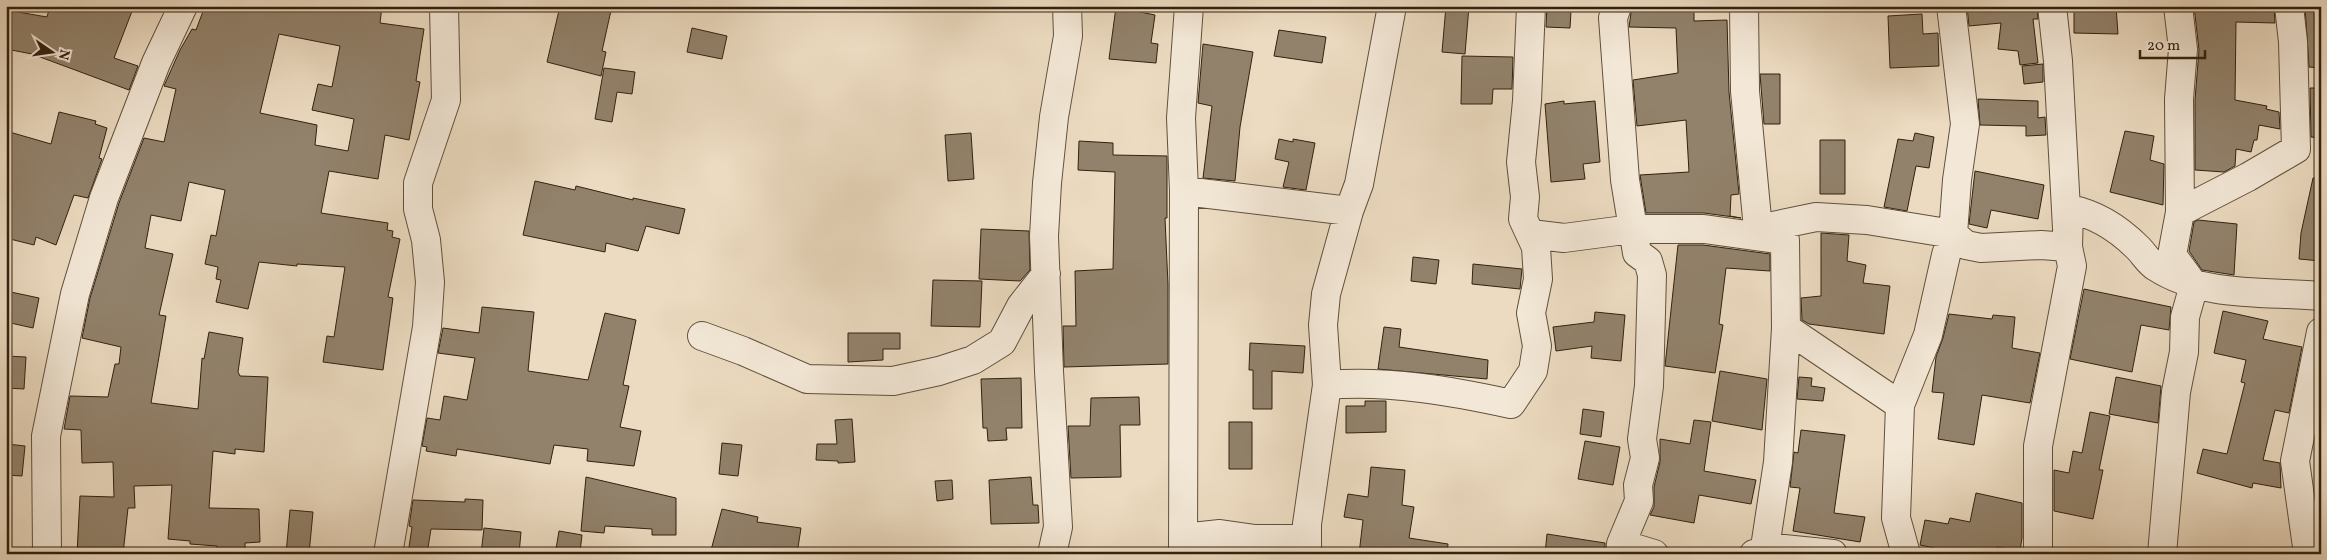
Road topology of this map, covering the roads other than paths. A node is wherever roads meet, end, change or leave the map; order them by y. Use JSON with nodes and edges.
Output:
{"nodes":[{"id":1,"x":183,"y":6,"type":"edge"},
{"id":2,"x":444,"y":6,"type":"edge"},
{"id":3,"x":1067,"y":6,"type":"edge"},
{"id":4,"x":1189,"y":6,"type":"edge"},
{"id":5,"x":1392,"y":6,"type":"edge"},
{"id":6,"x":1531,"y":6,"type":"edge"},
{"id":7,"x":1617,"y":6,"type":"edge"},
{"id":8,"x":1744,"y":6,"type":"edge"},
{"id":9,"x":1951,"y":6,"type":"edge"},
{"id":10,"x":2052,"y":6,"type":"edge"},
{"id":11,"x":2178,"y":6,"type":"edge"},
{"id":12,"x":2290,"y":6,"type":"edge"},
{"id":13,"x":1184,"y":191,"type":"junction"},
{"id":14,"x":1349,"y":211,"type":"junction"},
{"id":15,"x":2180,"y":212,"type":"junction"},
{"id":16,"x":1632,"y":229,"type":"junction"},
{"id":17,"x":1758,"y":229,"type":"junction"},
{"id":18,"x":1531,"y":234,"type":"junction"},
{"id":19,"x":1953,"y":234,"type":"junction"},
{"id":20,"x":1785,"y":240,"type":"junction"},
{"id":21,"x":2068,"y":247,"type":"junction"},
{"id":22,"x":1046,"y":274,"type":"junction"},
{"id":23,"x":2194,"y":285,"type":"junction"},
{"id":24,"x":2321,"y":296,"type":"edge"},
{"id":25,"x":1786,"y":328,"type":"junction"},
{"id":26,"x":2321,"y":332,"type":"edge"},
{"id":27,"x":702,"y":336,"type":"dead end"},
{"id":28,"x":1327,"y":385,"type":"junction"},
{"id":29,"x":1900,"y":405,"type":"junction"},
{"id":30,"x":1184,"y":546,"type":"edge"},
{"id":31,"x":1307,"y":546,"type":"edge"},
{"id":32,"x":1620,"y":549,"type":"edge"},
{"id":33,"x":1761,"y":553,"type":"edge"},
{"id":34,"x":47,"y":554,"type":"edge"},
{"id":35,"x":388,"y":554,"type":"edge"},
{"id":36,"x":1052,"y":554,"type":"edge"},
{"id":37,"x":1654,"y":554,"type":"edge"},
{"id":38,"x":1833,"y":554,"type":"edge"},
{"id":39,"x":1906,"y":554,"type":"edge"},
{"id":40,"x":2038,"y":554,"type":"edge"},
{"id":41,"x":2162,"y":554,"type":"edge"},
{"id":42,"x":2308,"y":554,"type":"edge"}],
"edges":[{"from":1,"to":34,"type":"street"},
{"from":2,"to":35,"type":"street"},
{"from":3,"to":22,"type":"street"},
{"from":4,"to":13,"type":"street"},
{"from":5,"to":14,"type":"street"},
{"from":6,"to":18,"type":"street"},
{"from":7,"to":16,"type":"street"},
{"from":8,"to":17,"type":"street"},
{"from":9,"to":19,"type":"street"},
{"from":10,"to":21,"type":"street"},
{"from":11,"to":15,"type":"street"},
{"from":12,"to":15,"type":"street"},
{"from":13,"to":14,"type":"street"},
{"from":13,"to":30,"type":"street"},
{"from":14,"to":28,"type":"street"},
{"from":15,"to":23,"type":"street"},
{"from":16,"to":18,"type":"street"},
{"from":16,"to":20,"type":"street"},
{"from":16,"to":32,"type":"street"},
{"from":17,"to":19,"type":"street"},
{"from":17,"to":20,"type":"street"},
{"from":18,"to":28,"type":"street"},
{"from":19,"to":21,"type":"street"},
{"from":19,"to":29,"type":"street"},
{"from":20,"to":25,"type":"street"},
{"from":21,"to":23,"type":"street"},
{"from":21,"to":40,"type":"street"},
{"from":22,"to":27,"type":"street"},
{"from":22,"to":36,"type":"street"},
{"from":23,"to":24,"type":"street"},
{"from":23,"to":41,"type":"street"},
{"from":25,"to":29,"type":"street"},
{"from":25,"to":33,"type":"street"},
{"from":26,"to":42,"type":"street"},
{"from":28,"to":31,"type":"street"},
{"from":29,"to":39,"type":"street"},
{"from":30,"to":31,"type":"street"},
{"from":32,"to":37,"type":"street"},
{"from":33,"to":38,"type":"street"}]}
